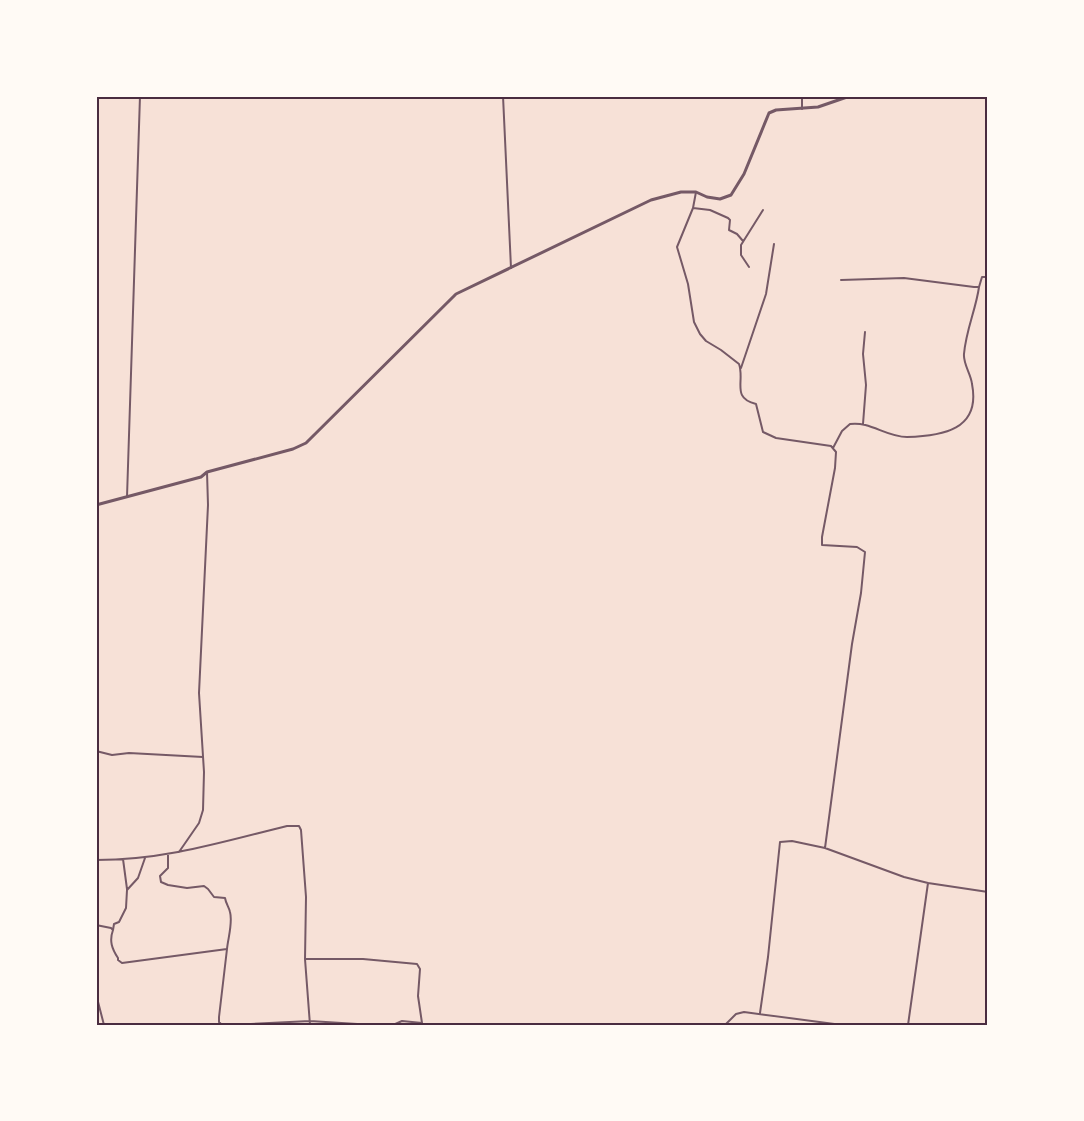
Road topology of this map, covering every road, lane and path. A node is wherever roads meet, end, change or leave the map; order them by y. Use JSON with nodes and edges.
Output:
{"nodes":[{"id":1,"x":140,"y":96,"type":"edge"},
{"id":2,"x":502,"y":96,"type":"edge"},
{"id":3,"x":802,"y":96,"type":"edge"},
{"id":4,"x":849,"y":96,"type":"edge"},
{"id":5,"x":802,"y":109,"type":"junction"},
{"id":6,"x":696,"y":192,"type":"junction"},
{"id":7,"x":693,"y":208,"type":"junction"},
{"id":8,"x":763,"y":210,"type":"dead end"},
{"id":9,"x":743,"y":241,"type":"junction"},
{"id":10,"x":774,"y":244,"type":"dead end"},
{"id":11,"x":749,"y":267,"type":"dead end"},
{"id":12,"x":511,"y":268,"type":"junction"},
{"id":13,"x":988,"y":277,"type":"edge"},
{"id":14,"x":841,"y":280,"type":"dead end"},
{"id":15,"x":979,"y":287,"type":"junction"},
{"id":16,"x":865,"y":332,"type":"dead end"},
{"id":17,"x":741,"y":368,"type":"junction"},
{"id":18,"x":863,"y":424,"type":"junction"},
{"id":19,"x":833,"y":448,"type":"junction"},
{"id":20,"x":207,"y":472,"type":"junction"},
{"id":21,"x":127,"y":497,"type":"junction"},
{"id":22,"x":96,"y":505,"type":"edge"},
{"id":23,"x":96,"y":751,"type":"edge"},
{"id":24,"x":203,"y":757,"type":"junction"},
{"id":25,"x":825,"y":848,"type":"junction"},
{"id":26,"x":179,"y":852,"type":"junction"},
{"id":27,"x":168,"y":854,"type":"junction"},
{"id":28,"x":145,"y":857,"type":"junction"},
{"id":29,"x":123,"y":859,"type":"junction"},
{"id":30,"x":96,"y":860,"type":"edge"},
{"id":31,"x":928,"y":883,"type":"junction"},
{"id":32,"x":127,"y":890,"type":"junction"},
{"id":33,"x":988,"y":892,"type":"edge"},
{"id":34,"x":96,"y":925,"type":"edge"},
{"id":35,"x":113,"y":930,"type":"junction"},
{"id":36,"x":227,"y":949,"type":"junction"},
{"id":37,"x":304,"y":959,"type":"junction"},
{"id":38,"x":96,"y":994,"type":"edge"},
{"id":39,"x":760,"y":1013,"type":"junction"},
{"id":40,"x":310,"y":1023,"type":"edge"},
{"id":41,"x":358,"y":1024,"type":"edge"},
{"id":42,"x":422,"y":1024,"type":"edge"},
{"id":43,"x":104,"y":1025,"type":"edge"},
{"id":44,"x":222,"y":1025,"type":"edge"},
{"id":45,"x":230,"y":1025,"type":"edge"},
{"id":46,"x":373,"y":1025,"type":"edge"},
{"id":47,"x":393,"y":1025,"type":"edge"},
{"id":48,"x":725,"y":1025,"type":"edge"},
{"id":49,"x":842,"y":1025,"type":"edge"},
{"id":50,"x":908,"y":1025,"type":"edge"}],
"edges":[{"from":1,"to":21,"type":"street"},
{"from":2,"to":12,"type":"street"},
{"from":3,"to":5,"type":"street"},
{"from":4,"to":5,"type":"street"},
{"from":5,"to":6,"type":"street"},
{"from":6,"to":7,"type":"street"},
{"from":6,"to":12,"type":"street"},
{"from":7,"to":9,"type":"street"},
{"from":7,"to":17,"type":"street"},
{"from":8,"to":9,"type":"street"},
{"from":9,"to":11,"type":"street"},
{"from":10,"to":17,"type":"street"},
{"from":12,"to":20,"type":"street"},
{"from":13,"to":15,"type":"street"},
{"from":14,"to":15,"type":"street"},
{"from":15,"to":18,"type":"street"},
{"from":16,"to":18,"type":"street"},
{"from":17,"to":19,"type":"street"},
{"from":18,"to":19,"type":"street"},
{"from":19,"to":25,"type":"street"},
{"from":20,"to":21,"type":"street"},
{"from":20,"to":24,"type":"street"},
{"from":21,"to":22,"type":"street"},
{"from":23,"to":24,"type":"street"},
{"from":24,"to":26,"type":"street"},
{"from":25,"to":31,"type":"street"},
{"from":25,"to":39,"type":"street"},
{"from":26,"to":27,"type":"street"},
{"from":26,"to":37,"type":"street"},
{"from":27,"to":28,"type":"street"},
{"from":27,"to":36,"type":"street"},
{"from":28,"to":29,"type":"street"},
{"from":28,"to":32,"type":"street"},
{"from":29,"to":30,"type":"street"},
{"from":29,"to":32,"type":"street"},
{"from":31,"to":33,"type":"street"},
{"from":31,"to":50,"type":"street"},
{"from":32,"to":35,"type":"street"},
{"from":34,"to":35,"type":"street"},
{"from":35,"to":36,"type":"street"},
{"from":36,"to":44,"type":"street"},
{"from":37,"to":40,"type":"street"},
{"from":37,"to":42,"type":"street"},
{"from":38,"to":43,"type":"street"},
{"from":39,"to":48,"type":"street"},
{"from":39,"to":49,"type":"street"},
{"from":40,"to":41,"type":"street"},
{"from":40,"to":45,"type":"street"},
{"from":41,"to":46,"type":"street"},
{"from":42,"to":47,"type":"street"}]}
